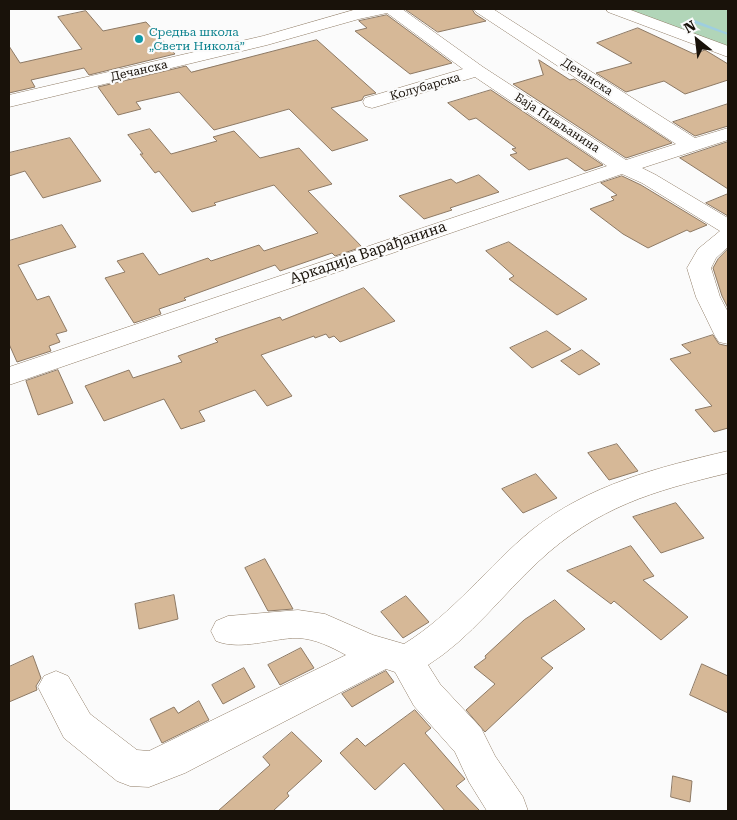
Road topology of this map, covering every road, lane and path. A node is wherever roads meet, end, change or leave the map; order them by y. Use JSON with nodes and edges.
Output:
{"nodes":[{"id":1,"x":385,"y":9,"type":"edge"},
{"id":2,"x":392,"y":9,"type":"edge"},
{"id":3,"x":482,"y":9,"type":"edge"},
{"id":4,"x":614,"y":9,"type":"edge"},
{"id":5,"x":359,"y":11,"type":"edge"},
{"id":6,"x":728,"y":52,"type":"edge"},
{"id":7,"x":477,"y":71,"type":"junction"},
{"id":8,"x":9,"y":101,"type":"edge"},
{"id":9,"x":372,"y":102,"type":"dead end"},
{"id":10,"x":728,"y":134,"type":"edge"},
{"id":11,"x":692,"y":145,"type":"junction"},
{"id":12,"x":623,"y":167,"type":"junction"},
{"id":13,"x":728,"y":227,"type":"edge"},
{"id":14,"x":728,"y":236,"type":"edge"},
{"id":15,"x":728,"y":336,"type":"edge"},
{"id":16,"x":9,"y":376,"type":"edge"},
{"id":17,"x":728,"y":462,"type":"edge"},
{"id":18,"x":228,"y":631,"type":"dead end"},
{"id":19,"x":396,"y":657,"type":"junction"},
{"id":20,"x":56,"y":687,"type":"dead end"},
{"id":21,"x":509,"y":811,"type":"edge"}],
"edges":[{"from":1,"to":5,"type":"street","name":"Дечанска"},
{"from":2,"to":7,"type":"street","name":"Баја Пивљанина"},
{"from":3,"to":11,"type":"street","name":"Дечанска"},
{"from":4,"to":6,"type":"street"},
{"from":5,"to":8,"type":"street","name":"Дечанска"},
{"from":7,"to":9,"type":"street","name":"Колубарска"},
{"from":7,"to":12,"type":"street","name":"Баја Пивљанина"},
{"from":10,"to":11,"type":"street","name":"Аркадија Варађанина"},
{"from":11,"to":12,"type":"street","name":"Аркадија Варађанина"},
{"from":12,"to":13,"type":"street","name":"Баја Пивљанина"},
{"from":12,"to":16,"type":"street","name":"Аркадија Варађанина"},
{"from":14,"to":15,"type":"street"},
{"from":17,"to":19,"type":"street"},
{"from":18,"to":19,"type":"street"},
{"from":19,"to":20,"type":"street"},
{"from":19,"to":21,"type":"street"}]}
